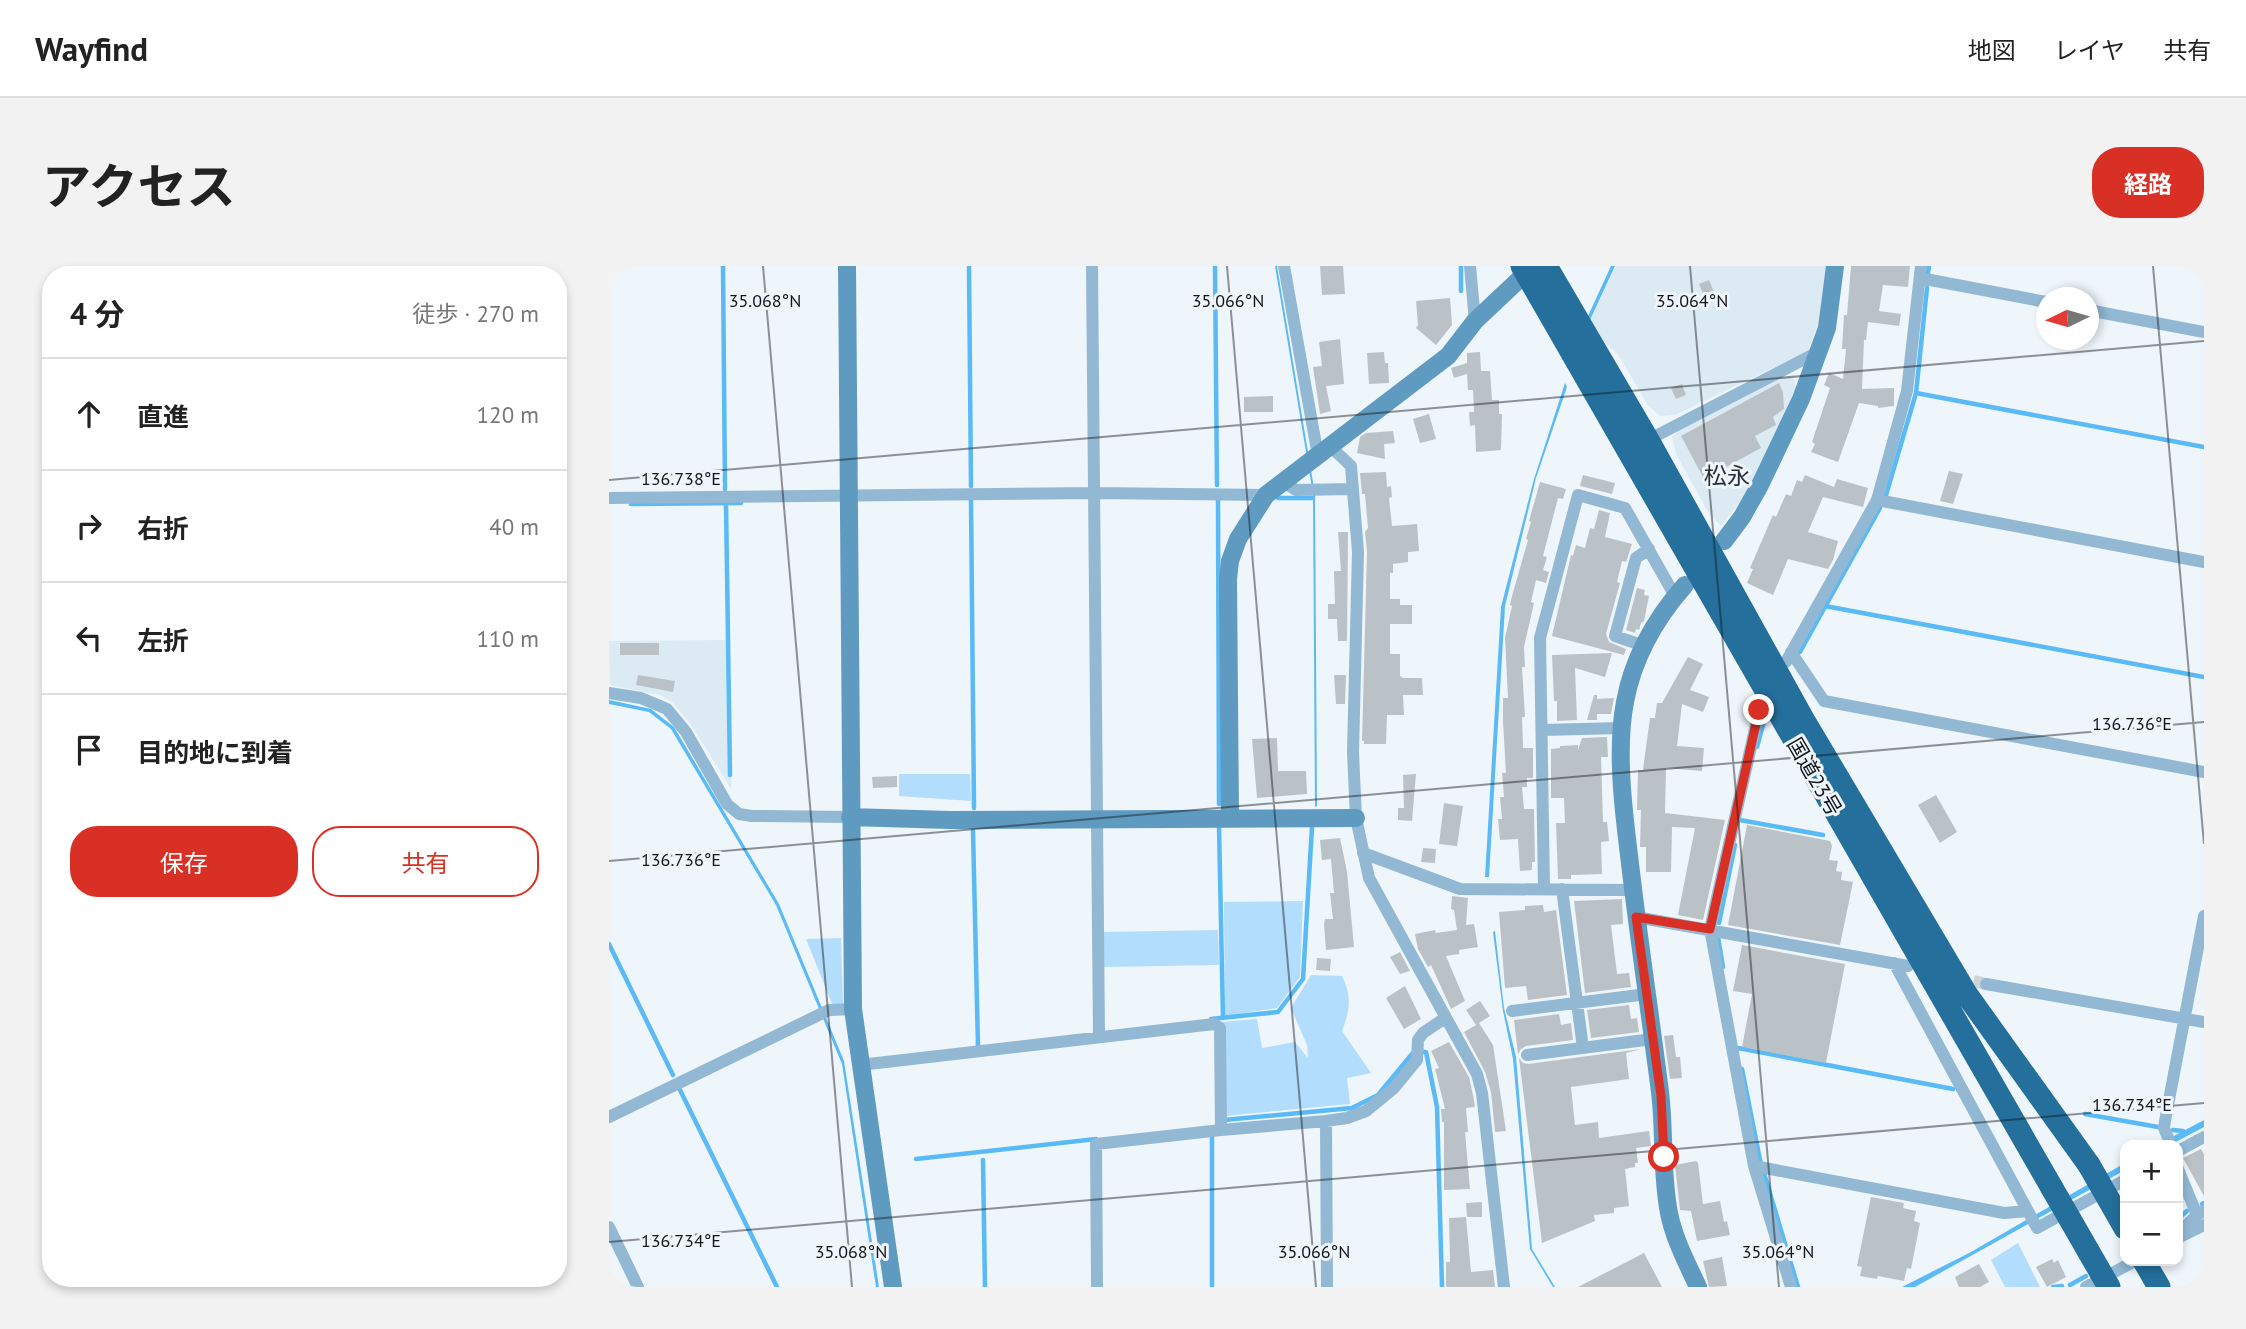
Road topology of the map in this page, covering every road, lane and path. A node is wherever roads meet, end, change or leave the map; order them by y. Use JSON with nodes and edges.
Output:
{"nodes":[{"id":1,"x":847,"y":266,"type":"edge"},
{"id":2,"x":1092,"y":266,"type":"edge"},
{"id":3,"x":1284,"y":266,"type":"edge"},
{"id":4,"x":1471,"y":266,"type":"edge"},
{"id":5,"x":1835,"y":266,"type":"edge"},
{"id":6,"x":1531,"y":268,"type":"edge"},
{"id":7,"x":1920,"y":272,"type":"edge"},
{"id":8,"x":2036,"y":300,"type":"edge"},
{"id":9,"x":2099,"y":312,"type":"edge"},
{"id":10,"x":1475,"y":321,"type":"junction"},
{"id":11,"x":2204,"y":332,"type":"edge"},
{"id":12,"x":1818,"y":352,"type":"junction"},
{"id":13,"x":1647,"y":440,"type":"junction"},
{"id":14,"x":1316,"y":457,"type":"junction"},
{"id":15,"x":1283,"y":482,"type":"junction"},
{"id":16,"x":1353,"y":489,"type":"junction"},
{"id":17,"x":1095,"y":493,"type":"junction"},
{"id":18,"x":848,"y":495,"type":"junction"},
{"id":19,"x":1266,"y":495,"type":"junction"},
{"id":20,"x":609,"y":498,"type":"edge"},
{"id":21,"x":1877,"y":500,"type":"junction"},
{"id":22,"x":1724,"y":541,"type":"dead end"},
{"id":23,"x":1649,"y":549,"type":"junction"},
{"id":24,"x":2204,"y":562,"type":"edge"},
{"id":25,"x":1680,"y":591,"type":"joint"},
{"id":26,"x":1644,"y":646,"type":"junction"},
{"id":27,"x":609,"y":693,"type":"edge"},
{"id":28,"x":1759,"y":710,"type":"dead end"},
{"id":29,"x":1622,"y":728,"type":"junction"},
{"id":30,"x":1542,"y":730,"type":"junction"},
{"id":31,"x":2204,"y":772,"type":"edge"},
{"id":32,"x":850,"y":817,"type":"junction"},
{"id":33,"x":1230,"y":817,"type":"junction"},
{"id":34,"x":1356,"y":818,"type":"junction"},
{"id":35,"x":1098,"y":819,"type":"junction"},
{"id":36,"x":1363,"y":853,"type":"junction"},
{"id":37,"x":1544,"y":889,"type":"junction"},
{"id":38,"x":1562,"y":889,"type":"junction"},
{"id":39,"x":1633,"y":890,"type":"junction"},
{"id":40,"x":2204,"y":916,"type":"edge"},
{"id":41,"x":1636,"y":917,"type":"junction"},
{"id":42,"x":1710,"y":929,"type":"junction"},
{"id":43,"x":1894,"y":963,"type":"junction"},
{"id":44,"x":1908,"y":966,"type":"dead end"},
{"id":45,"x":1986,"y":984,"type":"tunnel mouth"},
{"id":46,"x":1647,"y":993,"type":"junction"},
{"id":47,"x":1577,"y":1003,"type":"junction"},
{"id":48,"x":853,"y":1009,"type":"junction"},
{"id":49,"x":1512,"y":1011,"type":"dead end"},
{"id":50,"x":1445,"y":1018,"type":"junction"},
{"id":51,"x":2185,"y":1018,"type":"junction"},
{"id":52,"x":2204,"y":1021,"type":"edge"},
{"id":53,"x":1099,"y":1037,"type":"junction"},
{"id":54,"x":1653,"y":1039,"type":"junction"},
{"id":55,"x":1583,"y":1048,"type":"junction"},
{"id":56,"x":1527,"y":1055,"type":"dead end"},
{"id":57,"x":860,"y":1065,"type":"junction"},
{"id":58,"x":609,"y":1117,"type":"edge"},
{"id":59,"x":1326,"y":1121,"type":"junction"},
{"id":60,"x":1221,"y":1130,"type":"junction"},
{"id":61,"x":2204,"y":1137,"type":"edge"},
{"id":62,"x":2170,"y":1140,"type":"edge"},
{"id":63,"x":2183,"y":1148,"type":"edge"},
{"id":64,"x":1760,"y":1167,"type":"junction"},
{"id":65,"x":2183,"y":1179,"type":"edge"},
{"id":66,"x":2120,"y":1183,"type":"edge"},
{"id":67,"x":2031,"y":1217,"type":"junction"},
{"id":68,"x":2202,"y":1217,"type":"edge"},
{"id":69,"x":2120,"y":1219,"type":"edge"},
{"id":70,"x":609,"y":1227,"type":"edge"},
{"id":71,"x":2183,"y":1232,"type":"edge"},
{"id":72,"x":2126,"y":1266,"type":"edge"},
{"id":73,"x":2147,"y":1266,"type":"edge"},
{"id":74,"x":638,"y":1287,"type":"edge"},
{"id":75,"x":893,"y":1287,"type":"edge"},
{"id":76,"x":1097,"y":1287,"type":"edge"},
{"id":77,"x":1327,"y":1287,"type":"edge"},
{"id":78,"x":1504,"y":1287,"type":"edge"},
{"id":79,"x":1698,"y":1287,"type":"edge"},
{"id":80,"x":1791,"y":1287,"type":"edge"},
{"id":81,"x":2086,"y":1287,"type":"edge"},
{"id":82,"x":2109,"y":1287,"type":"edge"},
{"id":83,"x":2159,"y":1287,"type":"edge"}],
"edges":[{"from":1,"to":18,"type":"street"},
{"from":2,"to":17,"type":"street"},
{"from":3,"to":14,"type":"street"},
{"from":4,"to":10,"type":"street"},
{"from":5,"to":12,"type":"street"},
{"from":6,"to":10,"type":"street"},
{"from":6,"to":13,"type":"highway","name":"国道23号"},
{"from":6,"to":82,"type":"highway","name":"国道23号","bridge":true},
{"from":7,"to":8,"type":"street"},
{"from":7,"to":21,"type":"street"},
{"from":9,"to":11,"type":"street"},
{"from":10,"to":14,"type":"street"},
{"from":12,"to":13,"type":"street"},
{"from":12,"to":22,"type":"street"},
{"from":13,"to":69,"type":"highway","name":"国道23号","bridge":true},
{"from":14,"to":15,"type":"street"},
{"from":14,"to":16,"type":"street"},
{"from":15,"to":16,"type":"street"},
{"from":15,"to":19,"type":"street"},
{"from":16,"to":34,"type":"street"},
{"from":17,"to":18,"type":"street"},
{"from":17,"to":19,"type":"street"},
{"from":17,"to":35,"type":"street"},
{"from":18,"to":20,"type":"street"},
{"from":18,"to":32,"type":"street"},
{"from":19,"to":33,"type":"street"},
{"from":21,"to":24,"type":"street"},
{"from":21,"to":31,"type":"street"},
{"from":23,"to":25,"type":"street"},
{"from":23,"to":26,"type":"street"},
{"from":23,"to":30,"type":"street"},
{"from":25,"to":26,"type":"street"},
{"from":26,"to":29,"type":"street"},
{"from":27,"to":32,"type":"street"},
{"from":28,"to":42,"type":"street"},
{"from":29,"to":30,"type":"street"},
{"from":29,"to":39,"type":"street"},
{"from":30,"to":37,"type":"street"},
{"from":32,"to":35,"type":"street"},
{"from":32,"to":48,"type":"street"},
{"from":33,"to":34,"type":"street"},
{"from":33,"to":35,"type":"street"},
{"from":34,"to":36,"type":"street"},
{"from":35,"to":53,"type":"street"},
{"from":36,"to":37,"type":"street"},
{"from":36,"to":50,"type":"street"},
{"from":37,"to":38,"type":"street"},
{"from":38,"to":39,"type":"street"},
{"from":38,"to":47,"type":"street"},
{"from":39,"to":41,"type":"street"},
{"from":40,"to":51,"type":"street"},
{"from":41,"to":42,"type":"street"},
{"from":41,"to":46,"type":"street"},
{"from":42,"to":43,"type":"street"},
{"from":42,"to":64,"type":"street"},
{"from":43,"to":44,"type":"street"},
{"from":43,"to":67,"type":"street"},
{"from":45,"to":51,"type":"street"},
{"from":46,"to":47,"type":"street"},
{"from":46,"to":54,"type":"street"},
{"from":47,"to":49,"type":"street"},
{"from":47,"to":55,"type":"street"},
{"from":48,"to":57,"type":"street"},
{"from":48,"to":58,"type":"street"},
{"from":50,"to":59,"type":"street"},
{"from":50,"to":78,"type":"street"},
{"from":51,"to":52,"type":"street"},
{"from":51,"to":62,"type":"street"},
{"from":53,"to":57,"type":"street"},
{"from":53,"to":60,"type":"street"},
{"from":54,"to":55,"type":"street"},
{"from":54,"to":79,"type":"street"},
{"from":55,"to":56,"type":"street"},
{"from":57,"to":75,"type":"street"},
{"from":59,"to":60,"type":"street"},
{"from":59,"to":77,"type":"street"},
{"from":60,"to":76,"type":"street"},
{"from":61,"to":63,"type":"street"},
{"from":64,"to":67,"type":"street"},
{"from":64,"to":80,"type":"street"},
{"from":65,"to":68,"type":"street"},
{"from":66,"to":67,"type":"street"},
{"from":68,"to":71,"type":"street"},
{"from":70,"to":74,"type":"street"},
{"from":72,"to":81,"type":"street"},
{"from":73,"to":83,"type":"highway"}]}
